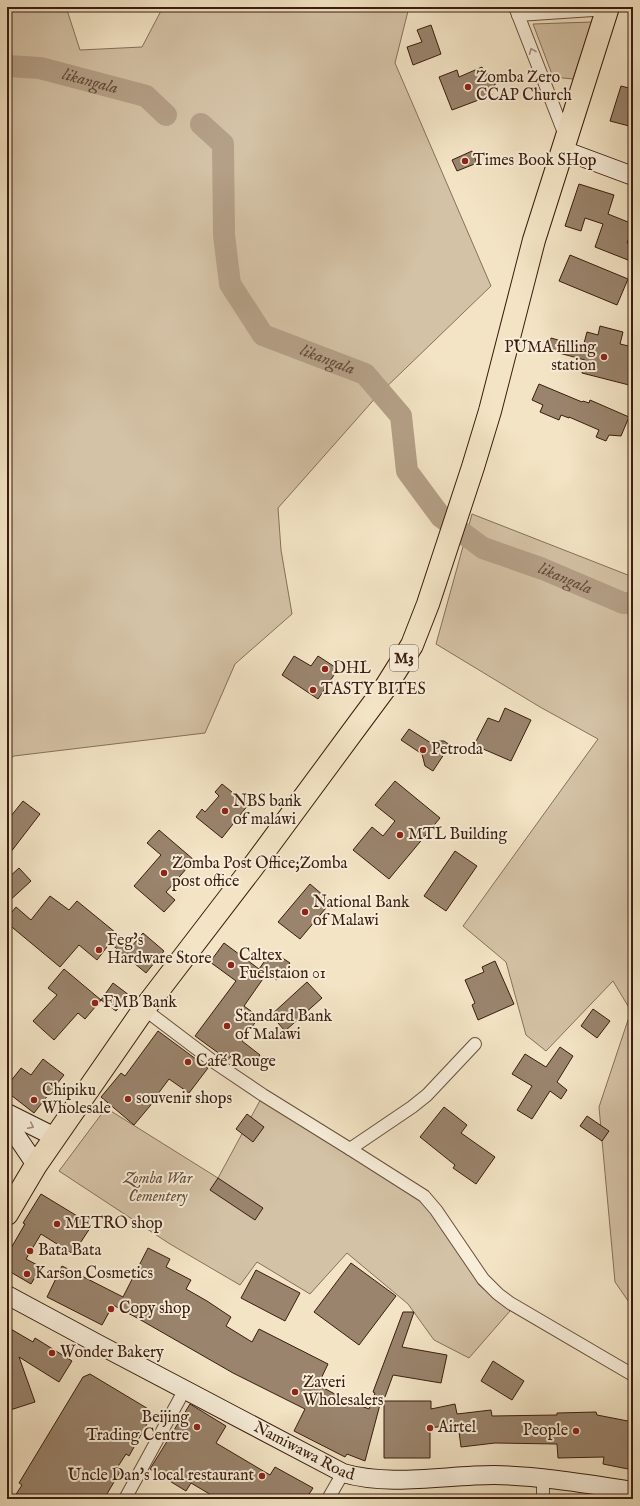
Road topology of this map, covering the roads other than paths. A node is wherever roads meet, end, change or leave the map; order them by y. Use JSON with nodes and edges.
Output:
{"nodes":[{"id":1,"x":608,"y":8,"type":"edge"},
{"id":2,"x":516,"y":11,"type":"edge"},
{"id":3,"x":565,"y":144,"type":"junction"},
{"id":4,"x":633,"y":176,"type":"edge"},
{"id":5,"x":144,"y":1009,"type":"junction"},
{"id":6,"x":475,"y":1044,"type":"dead end"},
{"id":7,"x":7,"y":1113,"type":"edge"},
{"id":8,"x":7,"y":1122,"type":"edge"},
{"id":9,"x":55,"y":1138,"type":"junction"},
{"id":10,"x":350,"y":1148,"type":"junction"},
{"id":11,"x":36,"y":1165,"type":"junction"},
{"id":12,"x":7,"y":1214,"type":"edge"},
{"id":13,"x":7,"y":1294,"type":"edge"},
{"id":14,"x":633,"y":1375,"type":"edge"},
{"id":15,"x":185,"y":1389,"type":"junction"},
{"id":16,"x":343,"y":1473,"type":"junction"},
{"id":17,"x":543,"y":1478,"type":"junction"},
{"id":18,"x":633,"y":1491,"type":"edge"},
{"id":19,"x":125,"y":1499,"type":"edge"},
{"id":20,"x":328,"y":1499,"type":"edge"},
{"id":21,"x":543,"y":1499,"type":"edge"}],
"edges":[{"from":1,"to":2,"type":"street"},
{"from":1,"to":3,"type":"highway","number":"M3"},
{"from":3,"to":2,"type":"street","one_way":true},
{"from":3,"to":4,"type":"street"},
{"from":3,"to":5,"type":"highway","number":"M3"},
{"from":5,"to":9,"type":"highway","number":"M3"},
{"from":5,"to":10,"type":"street"},
{"from":6,"to":10,"type":"street"},
{"from":7,"to":9,"type":"street","one_way":true},
{"from":8,"to":11,"type":"street"},
{"from":9,"to":11,"type":"highway","number":"M3"},
{"from":10,"to":14,"type":"street"},
{"from":11,"to":12,"type":"highway","number":"M3"},
{"from":13,"to":15,"type":"street","name":"Namiwawa Road"},
{"from":15,"to":16,"type":"street","name":"Namiwawa Road"},
{"from":15,"to":19,"type":"street"},
{"from":16,"to":17,"type":"street","name":"Namiwawa Road"},
{"from":16,"to":20,"type":"street"},
{"from":17,"to":18,"type":"street","name":"Namiwawa Road"},
{"from":17,"to":21,"type":"street"}]}
